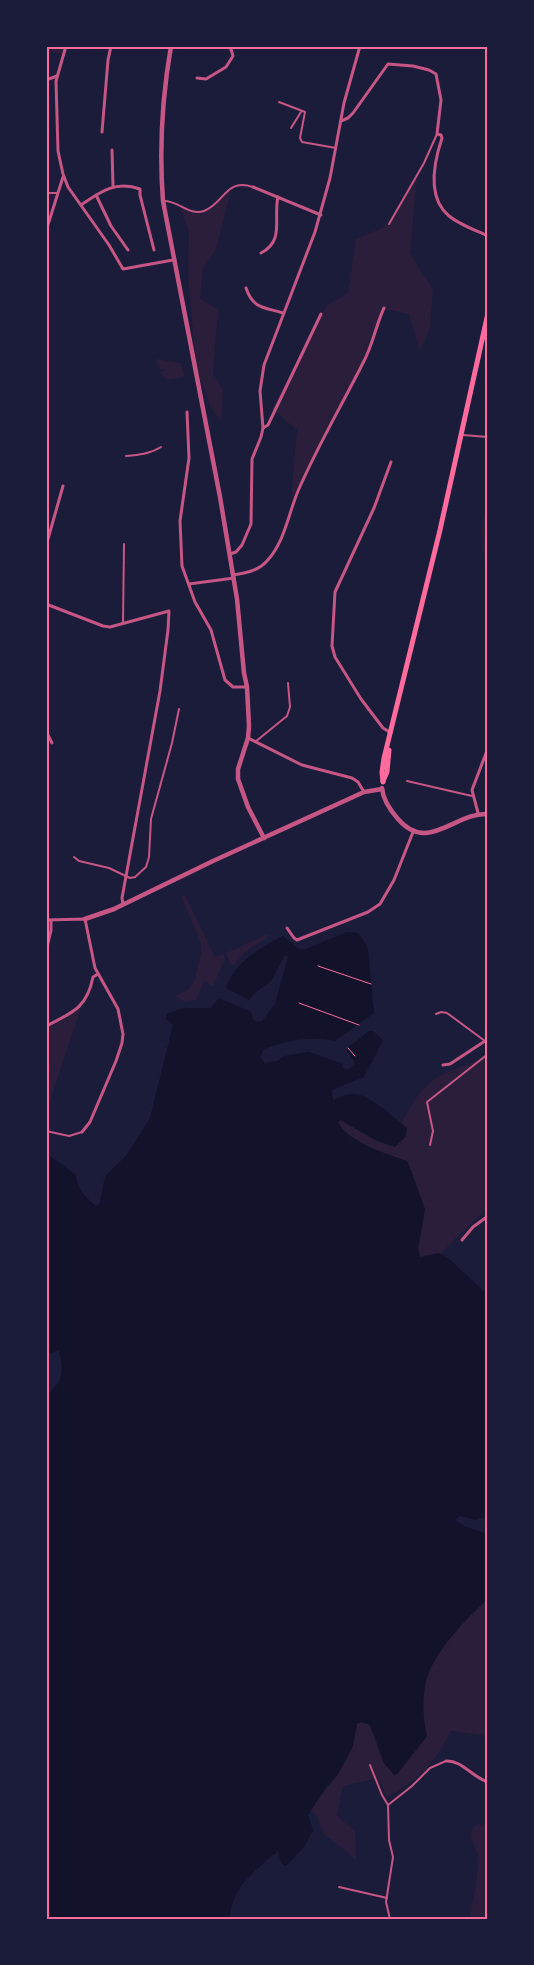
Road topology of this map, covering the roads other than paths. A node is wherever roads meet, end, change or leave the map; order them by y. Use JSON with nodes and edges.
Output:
{"nodes":[{"id":1,"x":66,"y":46,"type":"edge"},
{"id":2,"x":111,"y":46,"type":"edge"},
{"id":3,"x":171,"y":46,"type":"edge"},
{"id":4,"x":230,"y":46,"type":"edge"},
{"id":5,"x":360,"y":46,"type":"edge"},
{"id":6,"x":57,"y":76,"type":"junction"},
{"id":7,"x":196,"y":78,"type":"dead end"},
{"id":8,"x":46,"y":80,"type":"edge"},
{"id":9,"x":279,"y":102,"type":"dead end"},
{"id":10,"x":301,"y":112,"type":"junction"},
{"id":11,"x":340,"y":121,"type":"junction"},
{"id":12,"x":291,"y":128,"type":"dead end"},
{"id":13,"x":102,"y":132,"type":"dead end"},
{"id":14,"x":437,"y":134,"type":"junction"},
{"id":15,"x":336,"y":148,"type":"junction"},
{"id":16,"x":112,"y":150,"type":"dead end"},
{"id":17,"x":64,"y":176,"type":"junction"},
{"id":18,"x":114,"y":186,"type":"junction"},
{"id":19,"x":253,"y":187,"type":"joint"},
{"id":20,"x":46,"y":193,"type":"edge"},
{"id":21,"x":58,"y":193,"type":"junction"},
{"id":22,"x":96,"y":195,"type":"junction"},
{"id":23,"x":278,"y":197,"type":"junction"},
{"id":24,"x":163,"y":202,"type":"junction"},
{"id":25,"x":81,"y":205,"type":"junction"},
{"id":26,"x":320,"y":214,"type":"junction"},
{"id":27,"x":389,"y":224,"type":"dead end"},
{"id":28,"x":46,"y":231,"type":"edge"},
{"id":29,"x":488,"y":236,"type":"edge"},
{"id":30,"x":128,"y":250,"type":"dead end"},
{"id":31,"x":154,"y":250,"type":"dead end"},
{"id":32,"x":261,"y":253,"type":"dead end"},
{"id":33,"x":174,"y":260,"type":"junction"},
{"id":34,"x":246,"y":288,"type":"dead end"},
{"id":35,"x":384,"y":308,"type":"dead end"},
{"id":36,"x":283,"y":313,"type":"junction"},
{"id":37,"x":488,"y":313,"type":"edge"},
{"id":38,"x":321,"y":314,"type":"dead end"},
{"id":39,"x":187,"y":412,"type":"dead end"},
{"id":40,"x":263,"y":428,"type":"junction"},
{"id":41,"x":461,"y":435,"type":"junction"},
{"id":42,"x":488,"y":437,"type":"edge"},
{"id":43,"x":161,"y":447,"type":"dead end"},
{"id":44,"x":126,"y":456,"type":"dead end"},
{"id":45,"x":391,"y":462,"type":"dead end"},
{"id":46,"x":63,"y":486,"type":"dead end"},
{"id":47,"x":124,"y":544,"type":"dead end"},
{"id":48,"x":46,"y":546,"type":"edge"},
{"id":49,"x":229,"y":554,"type":"junction"},
{"id":50,"x":233,"y":576,"type":"junction"},
{"id":51,"x":189,"y":584,"type":"junction"},
{"id":52,"x":46,"y":604,"type":"edge"},
{"id":53,"x":123,"y":623,"type":"junction"},
{"id":54,"x":288,"y":683,"type":"dead end"},
{"id":55,"x":247,"y":687,"type":"junction"},
{"id":56,"x":179,"y":709,"type":"dead end"},
{"id":57,"x":46,"y":731,"type":"edge"},
{"id":58,"x":391,"y":733,"type":"junction"},
{"id":59,"x":248,"y":738,"type":"junction"},
{"id":60,"x":255,"y":742,"type":"junction"},
{"id":61,"x":52,"y":743,"type":"dead end"},
{"id":62,"x":488,"y":748,"type":"edge"},
{"id":63,"x":407,"y":781,"type":"dead end"},
{"id":64,"x":383,"y":782,"type":"joint"},
{"id":65,"x":382,"y":789,"type":"junction"},
{"id":66,"x":364,"y":792,"type":"junction"},
{"id":67,"x":472,"y":796,"type":"junction"},
{"id":68,"x":478,"y":813,"type":"junction"},
{"id":69,"x":488,"y":814,"type":"edge"},
{"id":70,"x":413,"y":832,"type":"junction"},
{"id":71,"x":264,"y":838,"type":"junction"},
{"id":72,"x":74,"y":857,"type":"dead end"},
{"id":73,"x":126,"y":875,"type":"junction"},
{"id":74,"x":123,"y":904,"type":"junction"},
{"id":75,"x":85,"y":919,"type":"junction"},
{"id":76,"x":46,"y":920,"type":"edge"},
{"id":77,"x":51,"y":921,"type":"junction"},
{"id":78,"x":287,"y":928,"type":"dead end"},
{"id":79,"x":46,"y":952,"type":"edge"},
{"id":80,"x":98,"y":974,"type":"junction"},
{"id":81,"x":436,"y":1014,"type":"dead end"},
{"id":82,"x":46,"y":1026,"type":"edge"},
{"id":83,"x":486,"y":1043,"type":"edge"},
{"id":84,"x":488,"y":1054,"type":"edge"},
{"id":85,"x":443,"y":1065,"type":"dead end"},
{"id":86,"x":46,"y":1131,"type":"edge"},
{"id":87,"x":82,"y":1132,"type":"joint"},
{"id":88,"x":430,"y":1145,"type":"dead end"},
{"id":89,"x":488,"y":1216,"type":"edge"},
{"id":90,"x":462,"y":1240,"type":"dead end"},
{"id":91,"x":446,"y":1760,"type":"joint"},
{"id":92,"x":370,"y":1765,"type":"dead end"},
{"id":93,"x":488,"y":1782,"type":"edge"},
{"id":94,"x":388,"y":1805,"type":"junction"},
{"id":95,"x":339,"y":1887,"type":"dead end"},
{"id":96,"x":387,"y":1898,"type":"junction"},
{"id":97,"x":390,"y":1919,"type":"edge"}],
"edges":[{"from":1,"to":6,"type":"street"},
{"from":2,"to":13,"type":"street"},
{"from":3,"to":24,"type":"street"},
{"from":4,"to":7,"type":"street"},
{"from":5,"to":11,"type":"street"},
{"from":6,"to":8,"type":"street"},
{"from":6,"to":17,"type":"street"},
{"from":9,"to":10,"type":"lane"},
{"from":10,"to":12,"type":"lane"},
{"from":10,"to":15,"type":"lane"},
{"from":11,"to":14,"type":"street"},
{"from":11,"to":15,"type":"street"},
{"from":14,"to":27,"type":"lane"},
{"from":14,"to":29,"type":"street"},
{"from":15,"to":26,"type":"street"},
{"from":16,"to":18,"type":"street"},
{"from":17,"to":21,"type":"street"},
{"from":17,"to":25,"type":"street"},
{"from":18,"to":22,"type":"street"},
{"from":18,"to":31,"type":"street"},
{"from":19,"to":23,"type":"street"},
{"from":19,"to":24,"type":"lane"},
{"from":20,"to":21,"type":"lane"},
{"from":21,"to":28,"type":"street"},
{"from":22,"to":25,"type":"street"},
{"from":22,"to":30,"type":"street"},
{"from":23,"to":26,"type":"street"},
{"from":23,"to":32,"type":"street"},
{"from":24,"to":33,"type":"street"},
{"from":25,"to":33,"type":"street"},
{"from":26,"to":36,"type":"street"},
{"from":33,"to":49,"type":"street"},
{"from":34,"to":36,"type":"street"},
{"from":35,"to":50,"type":"street"},
{"from":36,"to":40,"type":"street"},
{"from":37,"to":41,"type":"main road"},
{"from":38,"to":40,"type":"street"},
{"from":39,"to":51,"type":"street"},
{"from":40,"to":49,"type":"street"},
{"from":41,"to":42,"type":"lane"},
{"from":41,"to":58,"type":"main road"},
{"from":43,"to":44,"type":"lane"},
{"from":45,"to":58,"type":"street"},
{"from":46,"to":48,"type":"street"},
{"from":47,"to":53,"type":"lane"},
{"from":49,"to":50,"type":"street"},
{"from":50,"to":51,"type":"street"},
{"from":50,"to":55,"type":"street"},
{"from":51,"to":55,"type":"street"},
{"from":52,"to":53,"type":"street"},
{"from":53,"to":73,"type":"street"},
{"from":54,"to":60,"type":"lane"},
{"from":55,"to":59,"type":"street"},
{"from":56,"to":73,"type":"lane"},
{"from":57,"to":61,"type":"street"},
{"from":58,"to":64,"type":"main road"},
{"from":59,"to":60,"type":"street"},
{"from":59,"to":71,"type":"street"},
{"from":60,"to":66,"type":"street"},
{"from":62,"to":67,"type":"street"},
{"from":63,"to":67,"type":"lane"},
{"from":64,"to":65,"type":"street"},
{"from":65,"to":66,"type":"street"},
{"from":65,"to":70,"type":"street"},
{"from":66,"to":71,"type":"street"},
{"from":67,"to":68,"type":"street"},
{"from":68,"to":69,"type":"street"},
{"from":68,"to":70,"type":"street"},
{"from":70,"to":78,"type":"street"},
{"from":71,"to":74,"type":"street"},
{"from":72,"to":73,"type":"lane"},
{"from":73,"to":74,"type":"street"},
{"from":74,"to":75,"type":"street"},
{"from":75,"to":77,"type":"street"},
{"from":75,"to":80,"type":"street"},
{"from":76,"to":77,"type":"street"},
{"from":77,"to":79,"type":"street"},
{"from":80,"to":82,"type":"street"},
{"from":80,"to":87,"type":"street"},
{"from":81,"to":83,"type":"lane"},
{"from":83,"to":85,"type":"street"},
{"from":84,"to":88,"type":"lane"},
{"from":86,"to":87,"type":"lane"},
{"from":89,"to":90,"type":"street"},
{"from":91,"to":93,"type":"street"},
{"from":91,"to":94,"type":"lane"},
{"from":92,"to":94,"type":"lane"},
{"from":94,"to":96,"type":"lane"},
{"from":95,"to":96,"type":"lane"},
{"from":96,"to":97,"type":"lane"}]}
